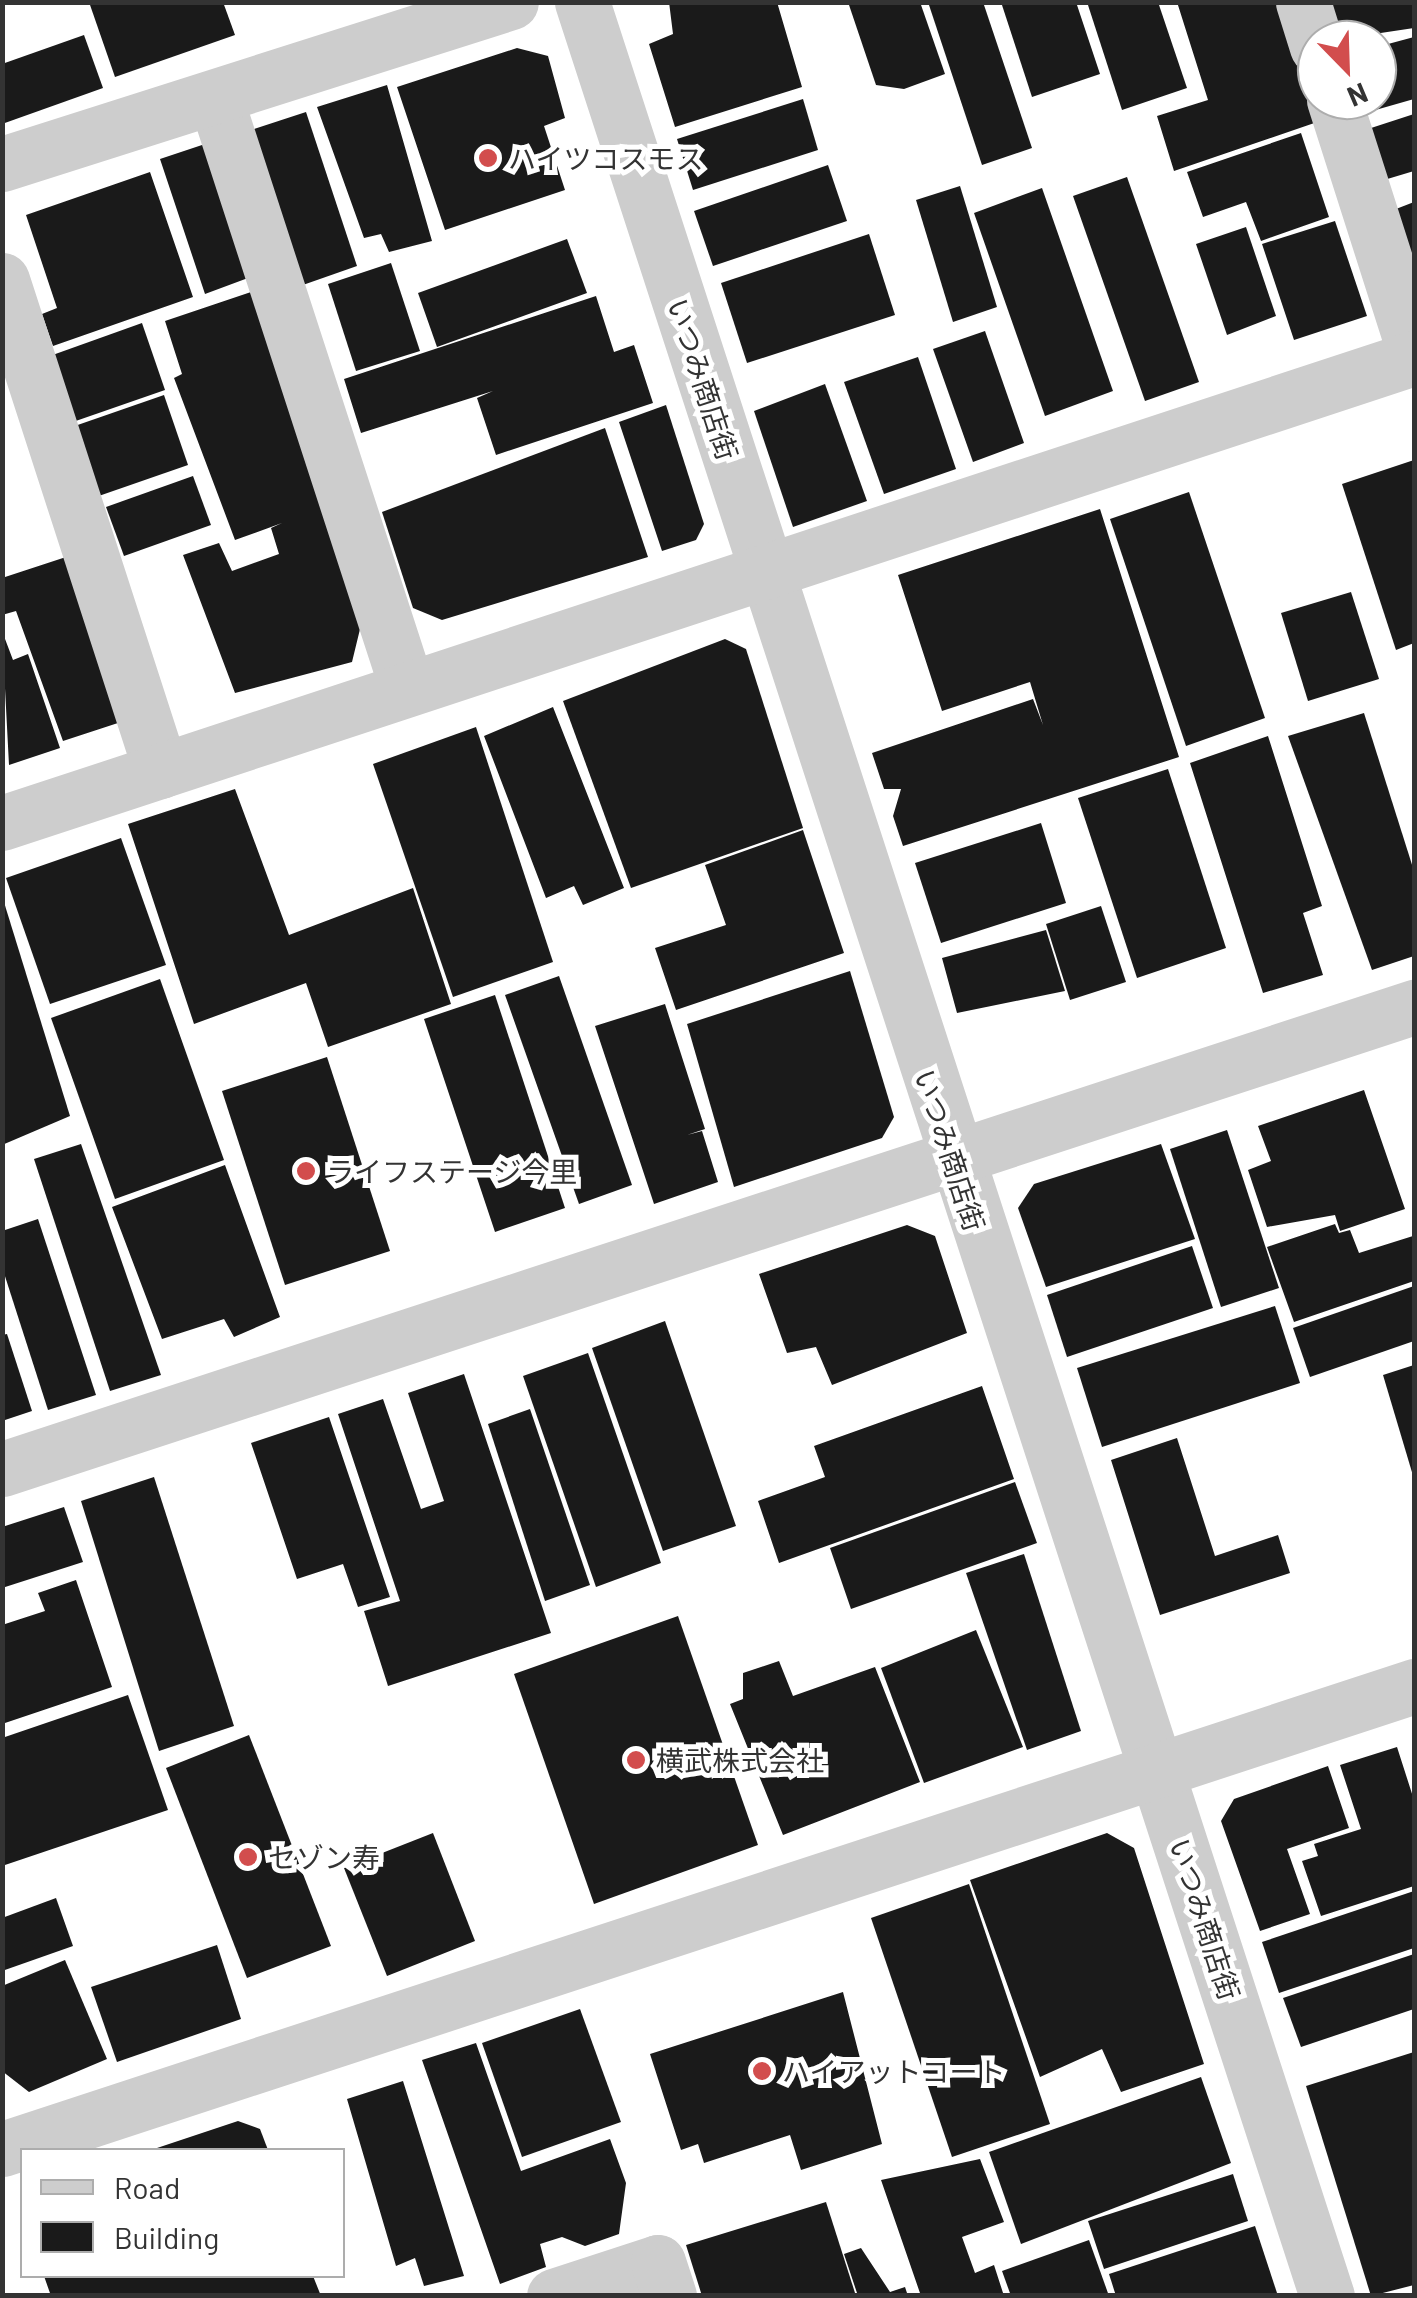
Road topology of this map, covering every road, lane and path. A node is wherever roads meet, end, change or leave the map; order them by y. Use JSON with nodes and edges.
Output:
{"nodes":[{"id":1,"x":511,"y":2,"type":"edge"},
{"id":2,"x":582,"y":2,"type":"edge"},
{"id":3,"x":215,"y":97,"type":"junction"},
{"id":4,"x":1340,"y":120,"type":"edge"},
{"id":5,"x":2,"y":164,"type":"edge"},
{"id":6,"x":2,"y":280,"type":"edge"},
{"id":7,"x":1414,"y":354,"type":"edge"},
{"id":8,"x":764,"y":569,"type":"junction"},
{"id":9,"x":407,"y":688,"type":"junction"},
{"id":10,"x":161,"y":771,"type":"junction"},
{"id":11,"x":2,"y":823,"type":"edge"},
{"id":12,"x":1414,"y":1007,"type":"edge"},
{"id":13,"x":951,"y":1154,"type":"junction"},
{"id":14,"x":2,"y":1469,"type":"edge"},
{"id":15,"x":1414,"y":1686,"type":"edge"},
{"id":16,"x":1157,"y":1770,"type":"junction"},
{"id":17,"x":2,"y":2149,"type":"edge"},
{"id":18,"x":554,"y":2296,"type":"edge"},
{"id":19,"x":669,"y":2296,"type":"edge"},
{"id":20,"x":1327,"y":2296,"type":"edge"}],
"edges":[{"from":1,"to":3,"type":"street"},
{"from":2,"to":8,"type":"street","name":"いつみ商店街"},
{"from":3,"to":5,"type":"street"},
{"from":3,"to":9,"type":"street"},
{"from":4,"to":7,"type":"street"},
{"from":6,"to":10,"type":"street"},
{"from":7,"to":8,"type":"street"},
{"from":8,"to":9,"type":"street"},
{"from":8,"to":13,"type":"street","name":"いつみ商店街"},
{"from":9,"to":10,"type":"street"},
{"from":10,"to":11,"type":"street"},
{"from":12,"to":13,"type":"street"},
{"from":13,"to":14,"type":"street"},
{"from":13,"to":16,"type":"street","name":"いつみ商店街"},
{"from":15,"to":16,"type":"street"},
{"from":16,"to":17,"type":"street"},
{"from":16,"to":20,"type":"street","name":"いつみ商店街"},
{"from":18,"to":19,"type":"street"}]}
